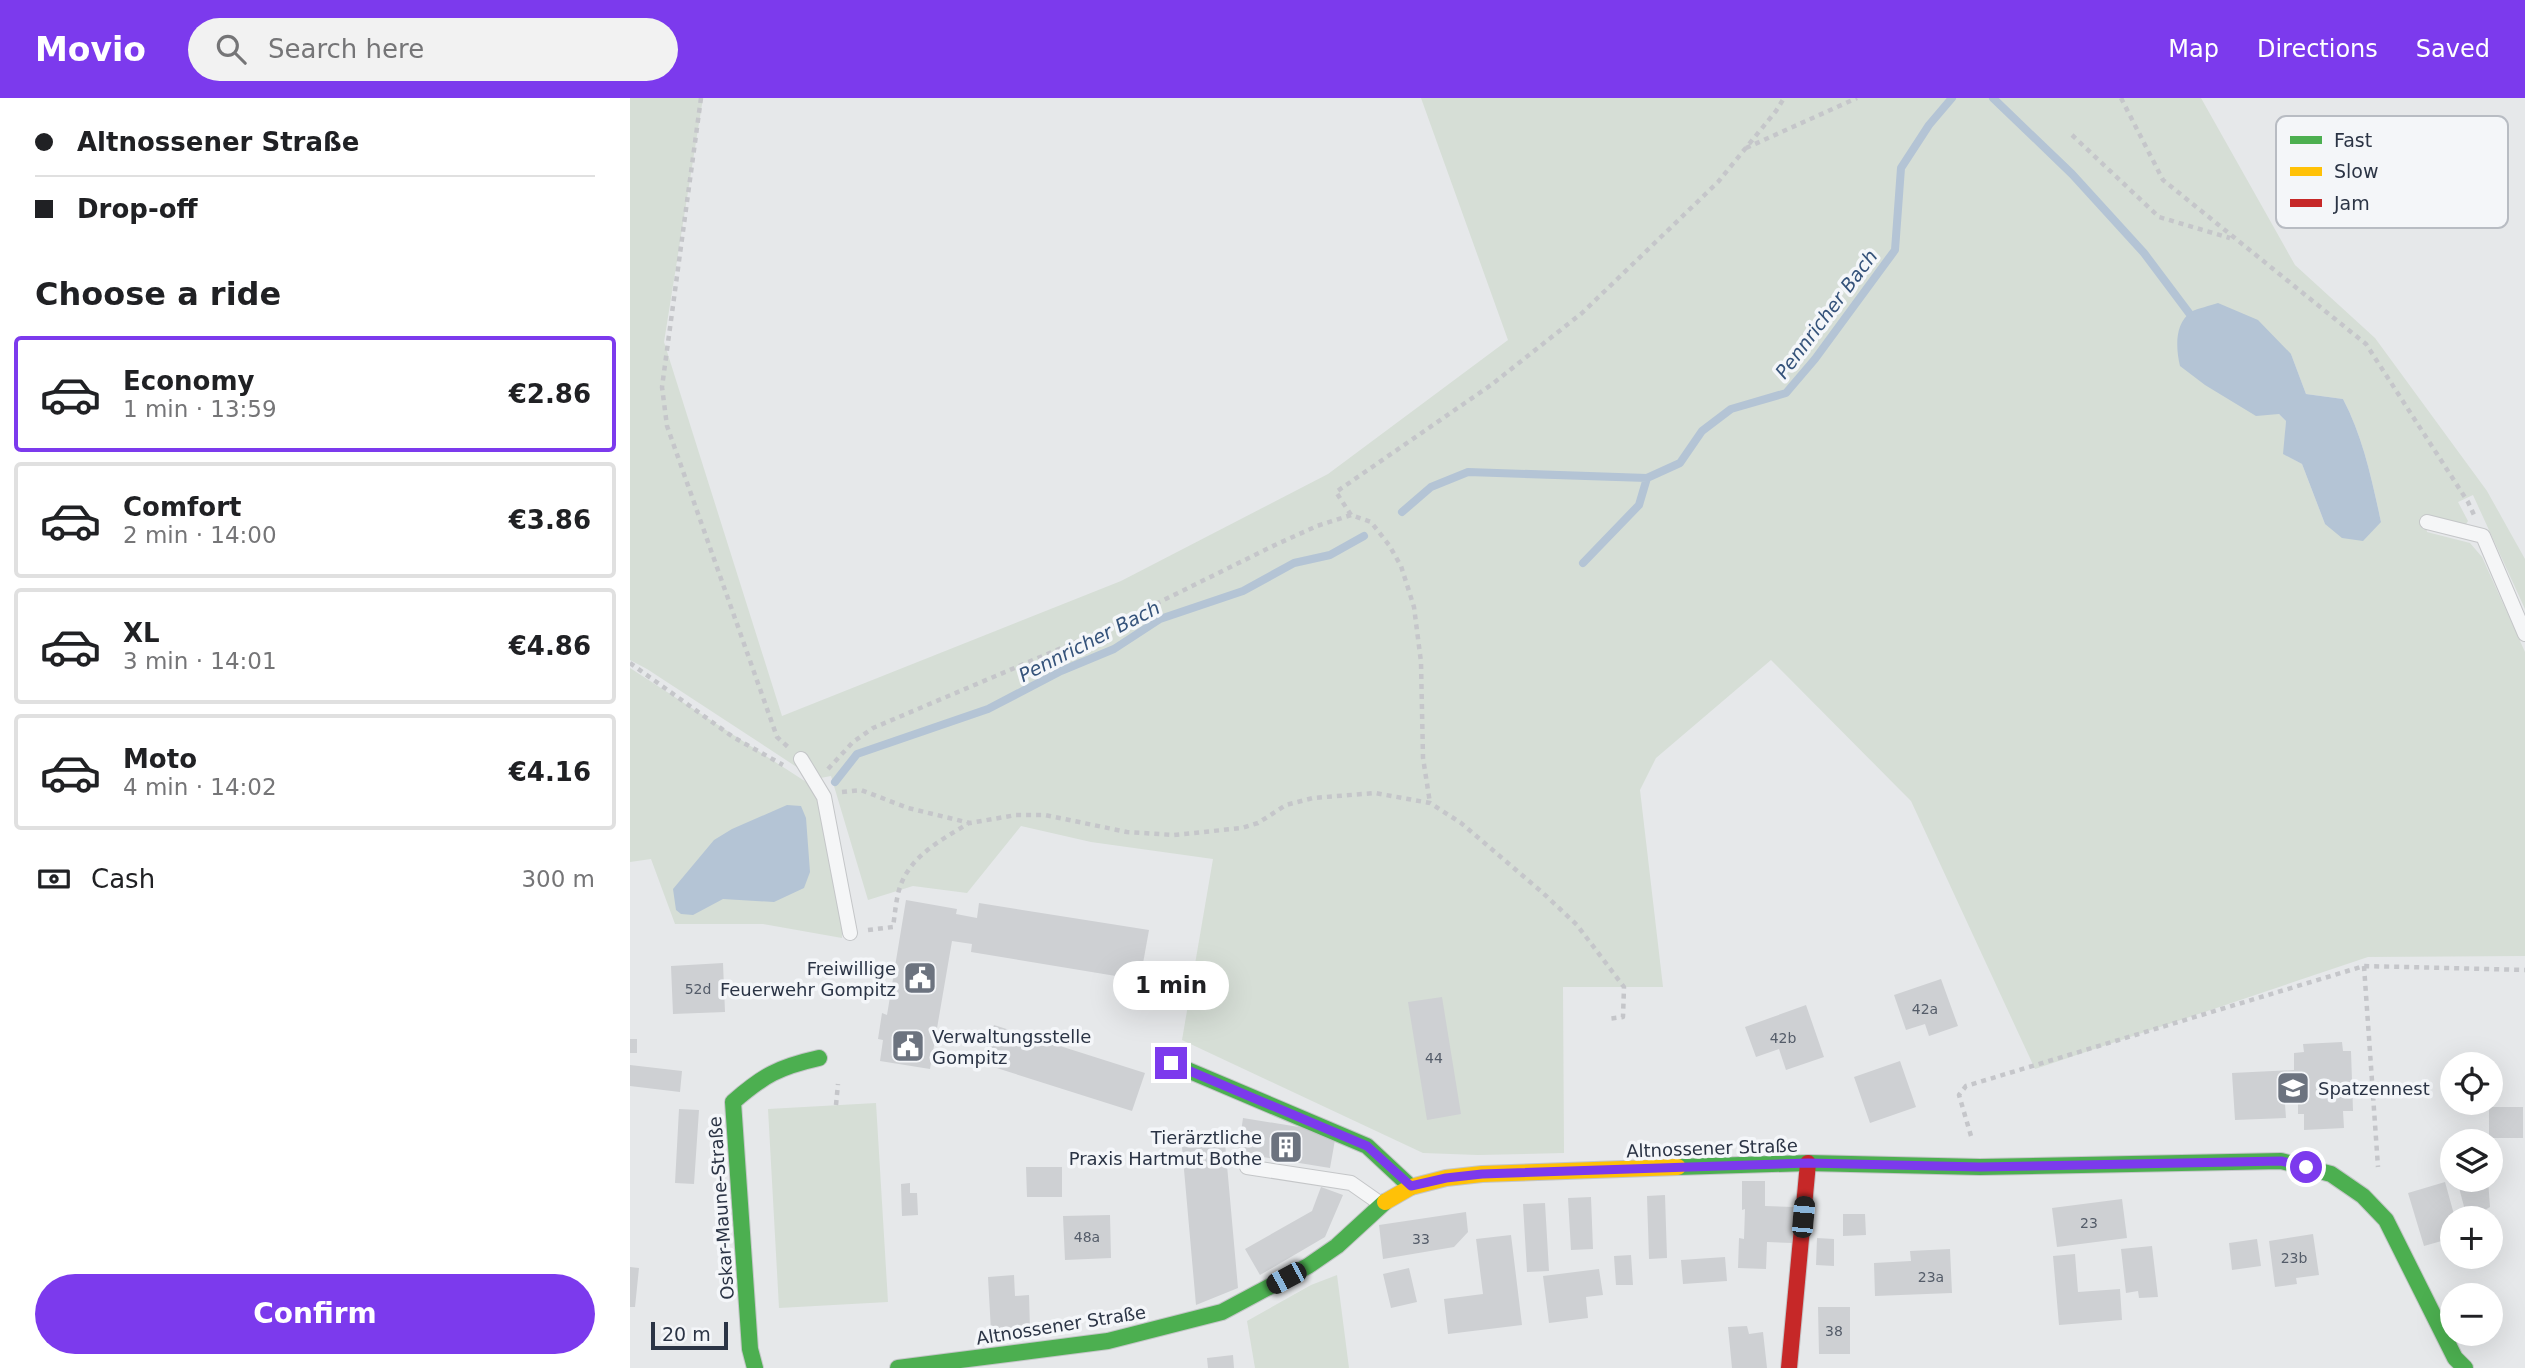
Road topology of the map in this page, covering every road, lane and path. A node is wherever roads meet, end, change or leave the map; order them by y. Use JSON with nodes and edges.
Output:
{"nodes":[{"id":1,"x":701,"y":98,"type":"edge"},
{"id":2,"x":1784,"y":98,"type":"edge"},
{"id":3,"x":1857,"y":98,"type":"edge"},
{"id":4,"x":2121,"y":98,"type":"edge"},
{"id":5,"x":2072,"y":135,"type":"dead end"},
{"id":6,"x":1746,"y":149,"type":"junction"},
{"id":7,"x":2234,"y":239,"type":"junction"},
{"id":8,"x":1351,"y":514,"type":"junction"},
{"id":9,"x":2427,"y":522,"type":"dead end"},
{"id":10,"x":2483,"y":536,"type":"junction"},
{"id":11,"x":2525,"y":634,"type":"edge"},
{"id":12,"x":630,"y":663,"type":"edge"},
{"id":13,"x":802,"y":759,"type":"joint"},
{"id":14,"x":812,"y":778,"type":"junction"},
{"id":15,"x":824,"y":797,"type":"junction"},
{"id":16,"x":1430,"y":803,"type":"junction"},
{"id":17,"x":970,"y":823,"type":"junction"},
{"id":18,"x":850,"y":933,"type":"joint"},
{"id":19,"x":2364,"y":966,"type":"junction"},
{"id":20,"x":2525,"y":970,"type":"edge"},
{"id":21,"x":1607,"y":1019,"type":"dead end"},
{"id":22,"x":819,"y":1058,"type":"dead end"},
{"id":23,"x":1171,"y":1063,"type":"dead end"},
{"id":24,"x":837,"y":1085,"type":"dead end"},
{"id":25,"x":836,"y":1105,"type":"dead end"},
{"id":26,"x":1808,"y":1163,"type":"junction"},
{"id":27,"x":1247,"y":1167,"type":"dead end"},
{"id":28,"x":1980,"y":1167,"type":"junction"},
{"id":29,"x":1411,"y":1186,"type":"junction"},
{"id":30,"x":2363,"y":1196,"type":"junction"},
{"id":31,"x":1382,"y":1204,"type":"junction"},
{"id":32,"x":755,"y":1368,"type":"edge"},
{"id":33,"x":898,"y":1368,"type":"edge"},
{"id":34,"x":1789,"y":1368,"type":"edge"},
{"id":35,"x":2465,"y":1368,"type":"edge"}],
"edges":[{"from":1,"to":13,"type":"path"},
{"from":2,"to":6,"type":"path"},
{"from":3,"to":6,"type":"path"},
{"from":4,"to":7,"type":"path"},
{"from":5,"to":7,"type":"path"},
{"from":6,"to":8,"type":"path"},
{"from":7,"to":10,"type":"path"},
{"from":8,"to":14,"type":"path"},
{"from":8,"to":16,"type":"path"},
{"from":9,"to":10,"type":"lane"},
{"from":10,"to":11,"type":"lane"},
{"from":12,"to":14,"type":"path"},
{"from":13,"to":14,"type":"lane"},
{"from":14,"to":15,"type":"lane"},
{"from":15,"to":17,"type":"path"},
{"from":15,"to":18,"type":"lane"},
{"from":16,"to":17,"type":"path"},
{"from":16,"to":21,"type":"path"},
{"from":17,"to":18,"type":"path"},
{"from":19,"to":20,"type":"path"},
{"from":19,"to":28,"type":"path"},
{"from":19,"to":30,"type":"path"},
{"from":22,"to":32,"type":"street","name":"Oskar-Maune-Straße"},
{"from":23,"to":29,"type":"street"},
{"from":24,"to":25,"type":"path"},
{"from":26,"to":28,"type":"street","name":"Altnossener Straße"},
{"from":26,"to":29,"type":"street","name":"Altnossener Straße"},
{"from":26,"to":34,"type":"street"},
{"from":27,"to":31,"type":"lane"},
{"from":28,"to":30,"type":"street","name":"Altnossener Straße"},
{"from":29,"to":31,"type":"street","name":"Altnossener Straße"},
{"from":30,"to":35,"type":"street","name":"Altnossener Straße"},
{"from":31,"to":33,"type":"street","name":"Altnossener Straße"}]}
